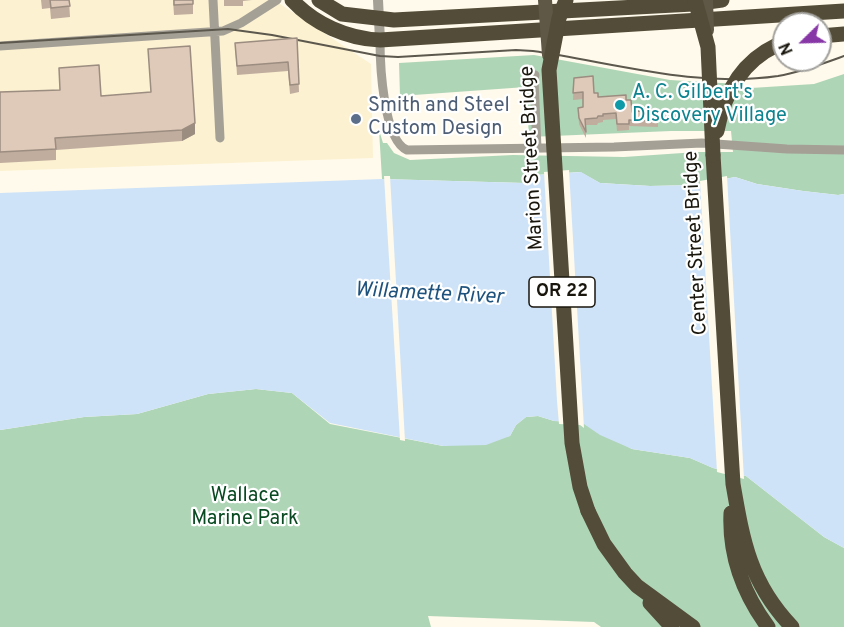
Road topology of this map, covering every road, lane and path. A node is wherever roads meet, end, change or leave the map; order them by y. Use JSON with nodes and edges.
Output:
{"nodes":[{"id":1,"x":213,"y":0,"type":"edge"},
{"id":2,"x":277,"y":0,"type":"edge"},
{"id":3,"x":292,"y":0,"type":"edge"},
{"id":4,"x":320,"y":0,"type":"edge"},
{"id":5,"x":378,"y":0,"type":"edge"},
{"id":6,"x":545,"y":0,"type":"edge"},
{"id":7,"x":695,"y":0,"type":"edge"},
{"id":8,"x":709,"y":0,"type":"edge"},
{"id":9,"x":722,"y":0,"type":"edge"},
{"id":10,"x":562,"y":4,"type":"edge"},
{"id":11,"x":844,"y":12,"type":"edge"},
{"id":12,"x":379,"y":19,"type":"junction"},
{"id":13,"x":214,"y":32,"type":"junction"},
{"id":14,"x":380,"y":40,"type":"junction"},
{"id":15,"x":0,"y":45,"type":"edge"},
{"id":16,"x":708,"y":47,"type":"junction"},
{"id":17,"x":772,"y":48,"type":"edge"},
{"id":18,"x":542,"y":73,"type":"junction"},
{"id":19,"x":220,"y":138,"type":"dead end"},
{"id":20,"x":537,"y":148,"type":"junction"},
{"id":21,"x":844,"y":150,"type":"edge"},
{"id":22,"x":713,"y":155,"type":"junction"},
{"id":23,"x":732,"y":484,"type":"junction"},
{"id":24,"x":637,"y":586,"type":"junction"},
{"id":25,"x":672,"y":627,"type":"edge"},
{"id":26,"x":693,"y":627,"type":"edge"},
{"id":27,"x":768,"y":627,"type":"edge"},
{"id":28,"x":792,"y":627,"type":"edge"}],
"edges":[{"from":1,"to":13,"type":"street"},
{"from":2,"to":13,"type":"street"},
{"from":3,"to":14,"type":"highway"},
{"from":4,"to":12,"type":"highway"},
{"from":5,"to":12,"type":"street"},
{"from":6,"to":18,"type":"main road","name":"Marion Street Bridge","bridge":true},
{"from":7,"to":16,"type":"highway","bridge":true},
{"from":8,"to":9,"type":"highway"},
{"from":8,"to":10,"type":"highway"},
{"from":8,"to":16,"type":"main road","name":"Center Street Bridge","bridge":true},
{"from":10,"to":12,"type":"highway"},
{"from":10,"to":18,"type":"highway","number":"OR 22","bridge":true},
{"from":11,"to":14,"type":"highway"},
{"from":12,"to":14,"type":"street"},
{"from":13,"to":15,"type":"street"},
{"from":13,"to":19,"type":"street"},
{"from":14,"to":20,"type":"street"},
{"from":16,"to":22,"type":"highway","name":"Center Street Bridge","bridge":true},
{"from":17,"to":22,"type":"highway","bridge":true},
{"from":18,"to":20,"type":"street"},
{"from":18,"to":24,"type":"highway","name":"Marion Street Bridge","number":"OR 22","bridge":true},
{"from":20,"to":21,"type":"street"},
{"from":22,"to":23,"type":"highway","name":"Center Street Bridge"},
{"from":23,"to":27,"type":"highway","name":"Center Street Bridge"},
{"from":23,"to":28,"type":"highway","name":"Center Street Bridge"},
{"from":24,"to":25,"type":"highway"},
{"from":24,"to":26,"type":"highway","name":"Marion Street Bridge","number":"OR 22"}]}
